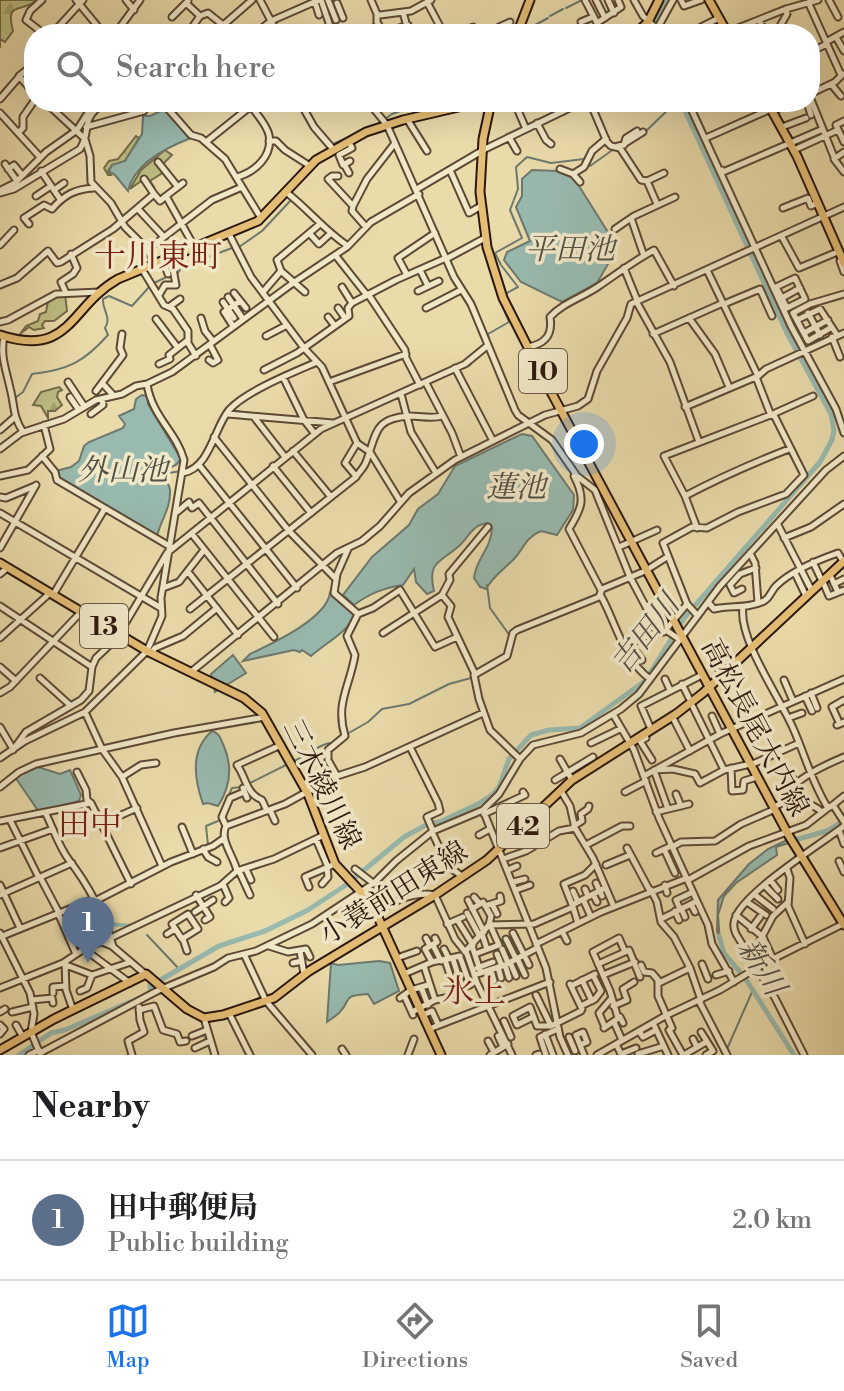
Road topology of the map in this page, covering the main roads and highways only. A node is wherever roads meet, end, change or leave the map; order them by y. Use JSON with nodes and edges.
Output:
{"nodes":[{"id":1,"x":531,"y":0,"type":"edge"},
{"id":2,"x":659,"y":0,"type":"edge"},
{"id":3,"x":709,"y":0,"type":"edge"},
{"id":4,"x":522,"y":24,"type":"edge"},
{"id":5,"x":647,"y":24,"type":"edge"},
{"id":6,"x":722,"y":24,"type":"edge"},
{"id":7,"x":438,"y":112,"type":"edge"},
{"id":8,"x":492,"y":112,"type":"edge"},
{"id":9,"x":774,"y":112,"type":"edge"},
{"id":10,"x":483,"y":150,"type":"junction"},
{"id":11,"x":844,"y":263,"type":"edge"},
{"id":12,"x":2,"y":336,"type":"edge"},
{"id":13,"x":562,"y":408,"type":"junction"},
{"id":14,"x":844,"y":562,"type":"edge"},
{"id":15,"x":4,"y":565,"type":"edge"},
{"id":16,"x":681,"y":635,"type":"junction"},
{"id":17,"x":710,"y":686,"type":"junction"},
{"id":18,"x":752,"y":764,"type":"junction"},
{"id":19,"x":775,"y":807,"type":"junction"},
{"id":20,"x":390,"y":923,"type":"junction"},
{"id":21,"x":844,"y":923,"type":"edge"},
{"id":22,"x":0,"y":1049,"type":"edge"},
{"id":23,"x":441,"y":1055,"type":"edge"}],
"edges":[{"from":1,"to":4,"type":"main road"},
{"from":2,"to":5,"type":"main road"},
{"from":3,"to":6,"type":"main road"},
{"from":7,"to":12,"type":"main road"},
{"from":8,"to":10,"type":"main road","name":"高松長尾大内線","number":"10"},
{"from":9,"to":11,"type":"main road"},
{"from":10,"to":13,"type":"main road","name":"高松長尾大内線","number":"10"},
{"from":10,"to":13,"type":"main road","name":"高松長尾大内線","number":"10"},
{"from":13,"to":16,"type":"main road","name":"高松長尾大内線","number":"10"},
{"from":14,"to":17,"type":"main road","name":"小蓑前田東線","number":"42"},
{"from":15,"to":20,"type":"main road","name":"三木綾川線","number":"13"},
{"from":16,"to":17,"type":"main road","name":"高松長尾大内線","number":"10"},
{"from":16,"to":17,"type":"main road","name":"高松長尾大内線","number":"10"},
{"from":17,"to":18,"type":"main road","name":"高松長尾大内線","number":"10"},
{"from":17,"to":20,"type":"main road","name":"小蓑前田東線","number":"42"},
{"from":18,"to":19,"type":"main road","name":"高松長尾大内線","number":"10"},
{"from":18,"to":19,"type":"main road","name":"高松長尾大内線","number":"10"},
{"from":19,"to":21,"type":"main road","name":"高松長尾大内線","number":"10"},
{"from":20,"to":22,"type":"main road","name":"小蓑前田東線","number":"42"},
{"from":20,"to":23,"type":"main road","name":"三木綾川線","number":"13"}]}
